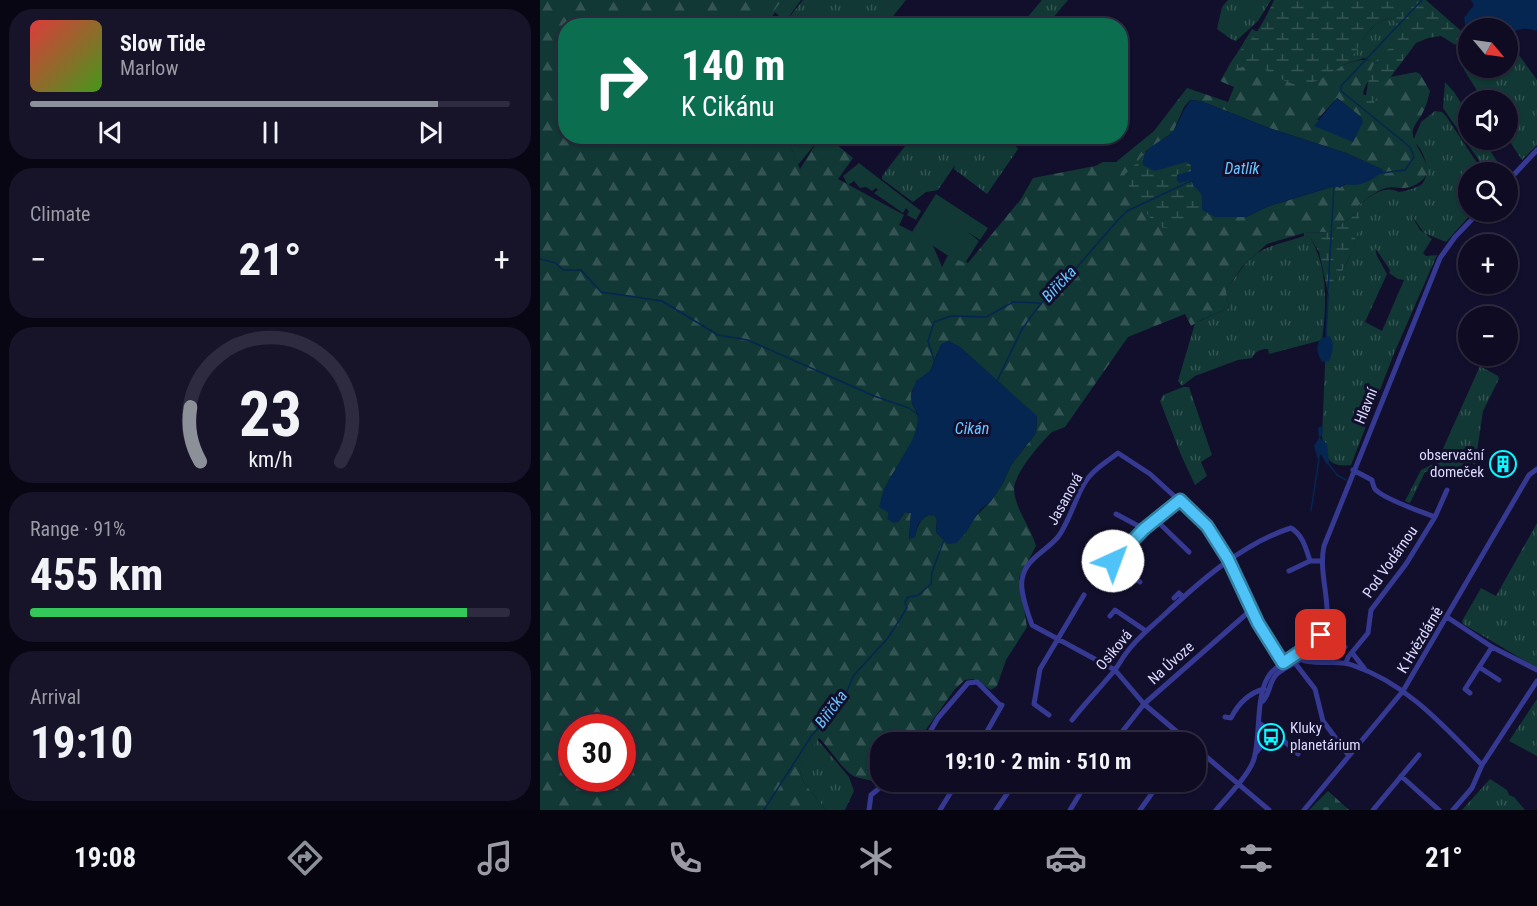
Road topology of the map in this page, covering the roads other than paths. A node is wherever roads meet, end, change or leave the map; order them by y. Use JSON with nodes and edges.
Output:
{"nodes":[{"id":1,"x":1537,"y":150,"type":"edge"},
{"id":2,"x":1518,"y":171,"type":"edge"},
{"id":3,"x":1469,"y":222,"type":"edge"},
{"id":4,"x":1537,"y":469,"type":"edge"},
{"id":5,"x":1353,"y":470,"type":"junction"},
{"id":6,"x":1447,"y":490,"type":"dead end"},
{"id":7,"x":1180,"y":500,"type":"junction"},
{"id":8,"x":1116,"y":514,"type":"dead end"},
{"id":9,"x":1435,"y":517,"type":"junction"},
{"id":10,"x":1156,"y":520,"type":"junction"},
{"id":11,"x":1144,"y":529,"type":"junction"},
{"id":12,"x":1190,"y":552,"type":"dead end"},
{"id":13,"x":1229,"y":560,"type":"junction"},
{"id":14,"x":1090,"y":561,"type":"dead end"},
{"id":15,"x":1113,"y":561,"type":"junction"},
{"id":16,"x":1310,"y":561,"type":"junction"},
{"id":17,"x":1321,"y":561,"type":"junction"},
{"id":18,"x":1104,"y":568,"type":"dead end"},
{"id":19,"x":1289,"y":571,"type":"dead end"},
{"id":20,"x":1140,"y":582,"type":"dead end"},
{"id":21,"x":1084,"y":595,"type":"dead end"},
{"id":22,"x":1183,"y":597,"type":"junction"},
{"id":23,"x":1174,"y":598,"type":"dead end"},
{"id":24,"x":1252,"y":609,"type":"junction"},
{"id":25,"x":1110,"y":616,"type":"dead end"},
{"id":26,"x":1447,"y":618,"type":"junction"},
{"id":27,"x":1326,"y":625,"type":"junction"},
{"id":28,"x":1146,"y":631,"type":"junction"},
{"id":29,"x":1058,"y":639,"type":"junction"},
{"id":30,"x":1311,"y":644,"type":"junction"},
{"id":31,"x":1345,"y":647,"type":"dead end"},
{"id":32,"x":1492,"y":647,"type":"junction"},
{"id":33,"x":1353,"y":654,"type":"junction"},
{"id":34,"x":1302,"y":660,"type":"junction"},
{"id":35,"x":1283,"y":663,"type":"junction"},
{"id":36,"x":1294,"y":663,"type":"junction"},
{"id":37,"x":1346,"y":663,"type":"junction"},
{"id":38,"x":1479,"y":667,"type":"junction"},
{"id":39,"x":1365,"y":669,"type":"junction"},
{"id":40,"x":1115,"y":670,"type":"junction"},
{"id":41,"x":1537,"y":670,"type":"edge"},
{"id":42,"x":1499,"y":680,"type":"dead end"},
{"id":43,"x":1537,"y":681,"type":"edge"},
{"id":44,"x":1264,"y":689,"type":"junction"},
{"id":45,"x":1403,"y":691,"type":"junction"},
{"id":46,"x":1470,"y":693,"type":"dead end"},
{"id":47,"x":1262,"y":703,"type":"junction"},
{"id":48,"x":1144,"y":704,"type":"junction"},
{"id":49,"x":1048,"y":715,"type":"dead end"},
{"id":50,"x":1224,"y":717,"type":"dead end"},
{"id":51,"x":1072,"y":720,"type":"dead end"},
{"id":52,"x":1259,"y":723,"type":"junction"},
{"id":53,"x":930,"y":732,"type":"edge"},
{"id":54,"x":987,"y":732,"type":"edge"},
{"id":55,"x":1122,"y":732,"type":"edge"},
{"id":56,"x":1177,"y":732,"type":"edge"},
{"id":57,"x":1273,"y":732,"type":"junction"},
{"id":58,"x":1255,"y":754,"type":"junction"},
{"id":59,"x":1298,"y":754,"type":"dead end"},
{"id":60,"x":1419,"y":755,"type":"dead end"},
{"id":61,"x":1206,"y":756,"type":"edge"},
{"id":62,"x":1348,"y":756,"type":"junction"},
{"id":63,"x":1482,"y":765,"type":"junction"},
{"id":64,"x":1401,"y":776,"type":"junction"},
{"id":65,"x":1238,"y":783,"type":"junction"},
{"id":66,"x":874,"y":792,"type":"edge"},
{"id":67,"x":951,"y":792,"type":"edge"},
{"id":68,"x":1008,"y":792,"type":"edge"},
{"id":69,"x":1081,"y":792,"type":"edge"},
{"id":70,"x":1153,"y":792,"type":"edge"},
{"id":71,"x":869,"y":810,"type":"edge"},
{"id":72,"x":940,"y":810,"type":"edge"},
{"id":73,"x":996,"y":810,"type":"edge"},
{"id":74,"x":1070,"y":810,"type":"edge"},
{"id":75,"x":1140,"y":810,"type":"edge"},
{"id":76,"x":1216,"y":810,"type":"edge"},
{"id":77,"x":1269,"y":810,"type":"edge"},
{"id":78,"x":1304,"y":810,"type":"edge"},
{"id":79,"x":1373,"y":810,"type":"edge"},
{"id":80,"x":1439,"y":810,"type":"edge"},
{"id":81,"x":1454,"y":810,"type":"edge"}],
"edges":[{"from":1,"to":2,"type":"street"},
{"from":3,"to":5,"type":"street","name":"Hlavní"},
{"from":4,"to":26,"type":"street","name":"K Hvězdárně"},
{"from":5,"to":9,"type":"street","name":"Pod Vodárnou"},
{"from":5,"to":17,"type":"street","name":"Hlavní"},
{"from":6,"to":9,"type":"street","name":"Pod Vodárnou"},
{"from":7,"to":10,"type":"street"},
{"from":7,"to":13,"type":"street"},
{"from":7,"to":29,"type":"street","name":"Jasanová"},
{"from":8,"to":11,"type":"street"},
{"from":9,"to":33,"type":"street","name":"Pod Vodárnou"},
{"from":10,"to":11,"type":"street"},
{"from":10,"to":12,"type":"street"},
{"from":11,"to":15,"type":"street"},
{"from":13,"to":16,"type":"street"},
{"from":13,"to":22,"type":"street"},
{"from":13,"to":24,"type":"street"},
{"from":14,"to":15,"type":"street"},
{"from":15,"to":18,"type":"street"},
{"from":15,"to":20,"type":"street"},
{"from":16,"to":17,"type":"street"},
{"from":16,"to":19,"type":"street"},
{"from":17,"to":27,"type":"street","name":"Hlavní"},
{"from":21,"to":29,"type":"street"},
{"from":22,"to":23,"type":"street"},
{"from":22,"to":28,"type":"street"},
{"from":24,"to":35,"type":"street"},
{"from":24,"to":48,"type":"street","name":"Na Úvoze"},
{"from":25,"to":28,"type":"street","name":"Osiková"},
{"from":26,"to":32,"type":"street"},
{"from":26,"to":45,"type":"street","name":"K Hvězdárně"},
{"from":27,"to":30,"type":"street"},
{"from":27,"to":31,"type":"street"},
{"from":28,"to":40,"type":"street","name":"Osiková"},
{"from":29,"to":40,"type":"street"},
{"from":29,"to":49,"type":"street"},
{"from":30,"to":34,"type":"street"},
{"from":30,"to":35,"type":"street"},
{"from":32,"to":38,"type":"street"},
{"from":32,"to":41,"type":"street"},
{"from":33,"to":37,"type":"street","name":"Pod Vodárnou"},
{"from":33,"to":39,"type":"street"},
{"from":34,"to":36,"type":"street"},
{"from":34,"to":37,"type":"street"},
{"from":35,"to":44,"type":"street"},
{"from":36,"to":47,"type":"street"},
{"from":36,"to":62,"type":"street"},
{"from":37,"to":39,"type":"street"},
{"from":38,"to":42,"type":"street"},
{"from":38,"to":46,"type":"street"},
{"from":39,"to":45,"type":"street"},
{"from":40,"to":48,"type":"street"},
{"from":40,"to":51,"type":"street","name":"Osiková"},
{"from":43,"to":63,"type":"street"},
{"from":44,"to":47,"type":"street"},
{"from":44,"to":50,"type":"street"},
{"from":45,"to":62,"type":"street","name":"K Hvězdárně"},
{"from":45,"to":63,"type":"street"},
{"from":47,"to":52,"type":"street"},
{"from":48,"to":55,"type":"street","name":"Na Úvoze"},
{"from":48,"to":56,"type":"street"},
{"from":52,"to":57,"type":"street"},
{"from":52,"to":58,"type":"street"},
{"from":53,"to":54,"type":"street"},
{"from":57,"to":58,"type":"street"},
{"from":57,"to":59,"type":"street"},
{"from":58,"to":65,"type":"street"},
{"from":60,"to":64,"type":"street"},
{"from":61,"to":65,"type":"street"},
{"from":62,"to":78,"type":"street","name":"K Hvězdárně"},
{"from":63,"to":81,"type":"street"},
{"from":64,"to":79,"type":"street"},
{"from":64,"to":80,"type":"street"},
{"from":65,"to":76,"type":"street"},
{"from":65,"to":77,"type":"street"},
{"from":66,"to":71,"type":"street"},
{"from":67,"to":72,"type":"street"},
{"from":68,"to":73,"type":"street"},
{"from":69,"to":74,"type":"street"},
{"from":70,"to":75,"type":"street"}]}
